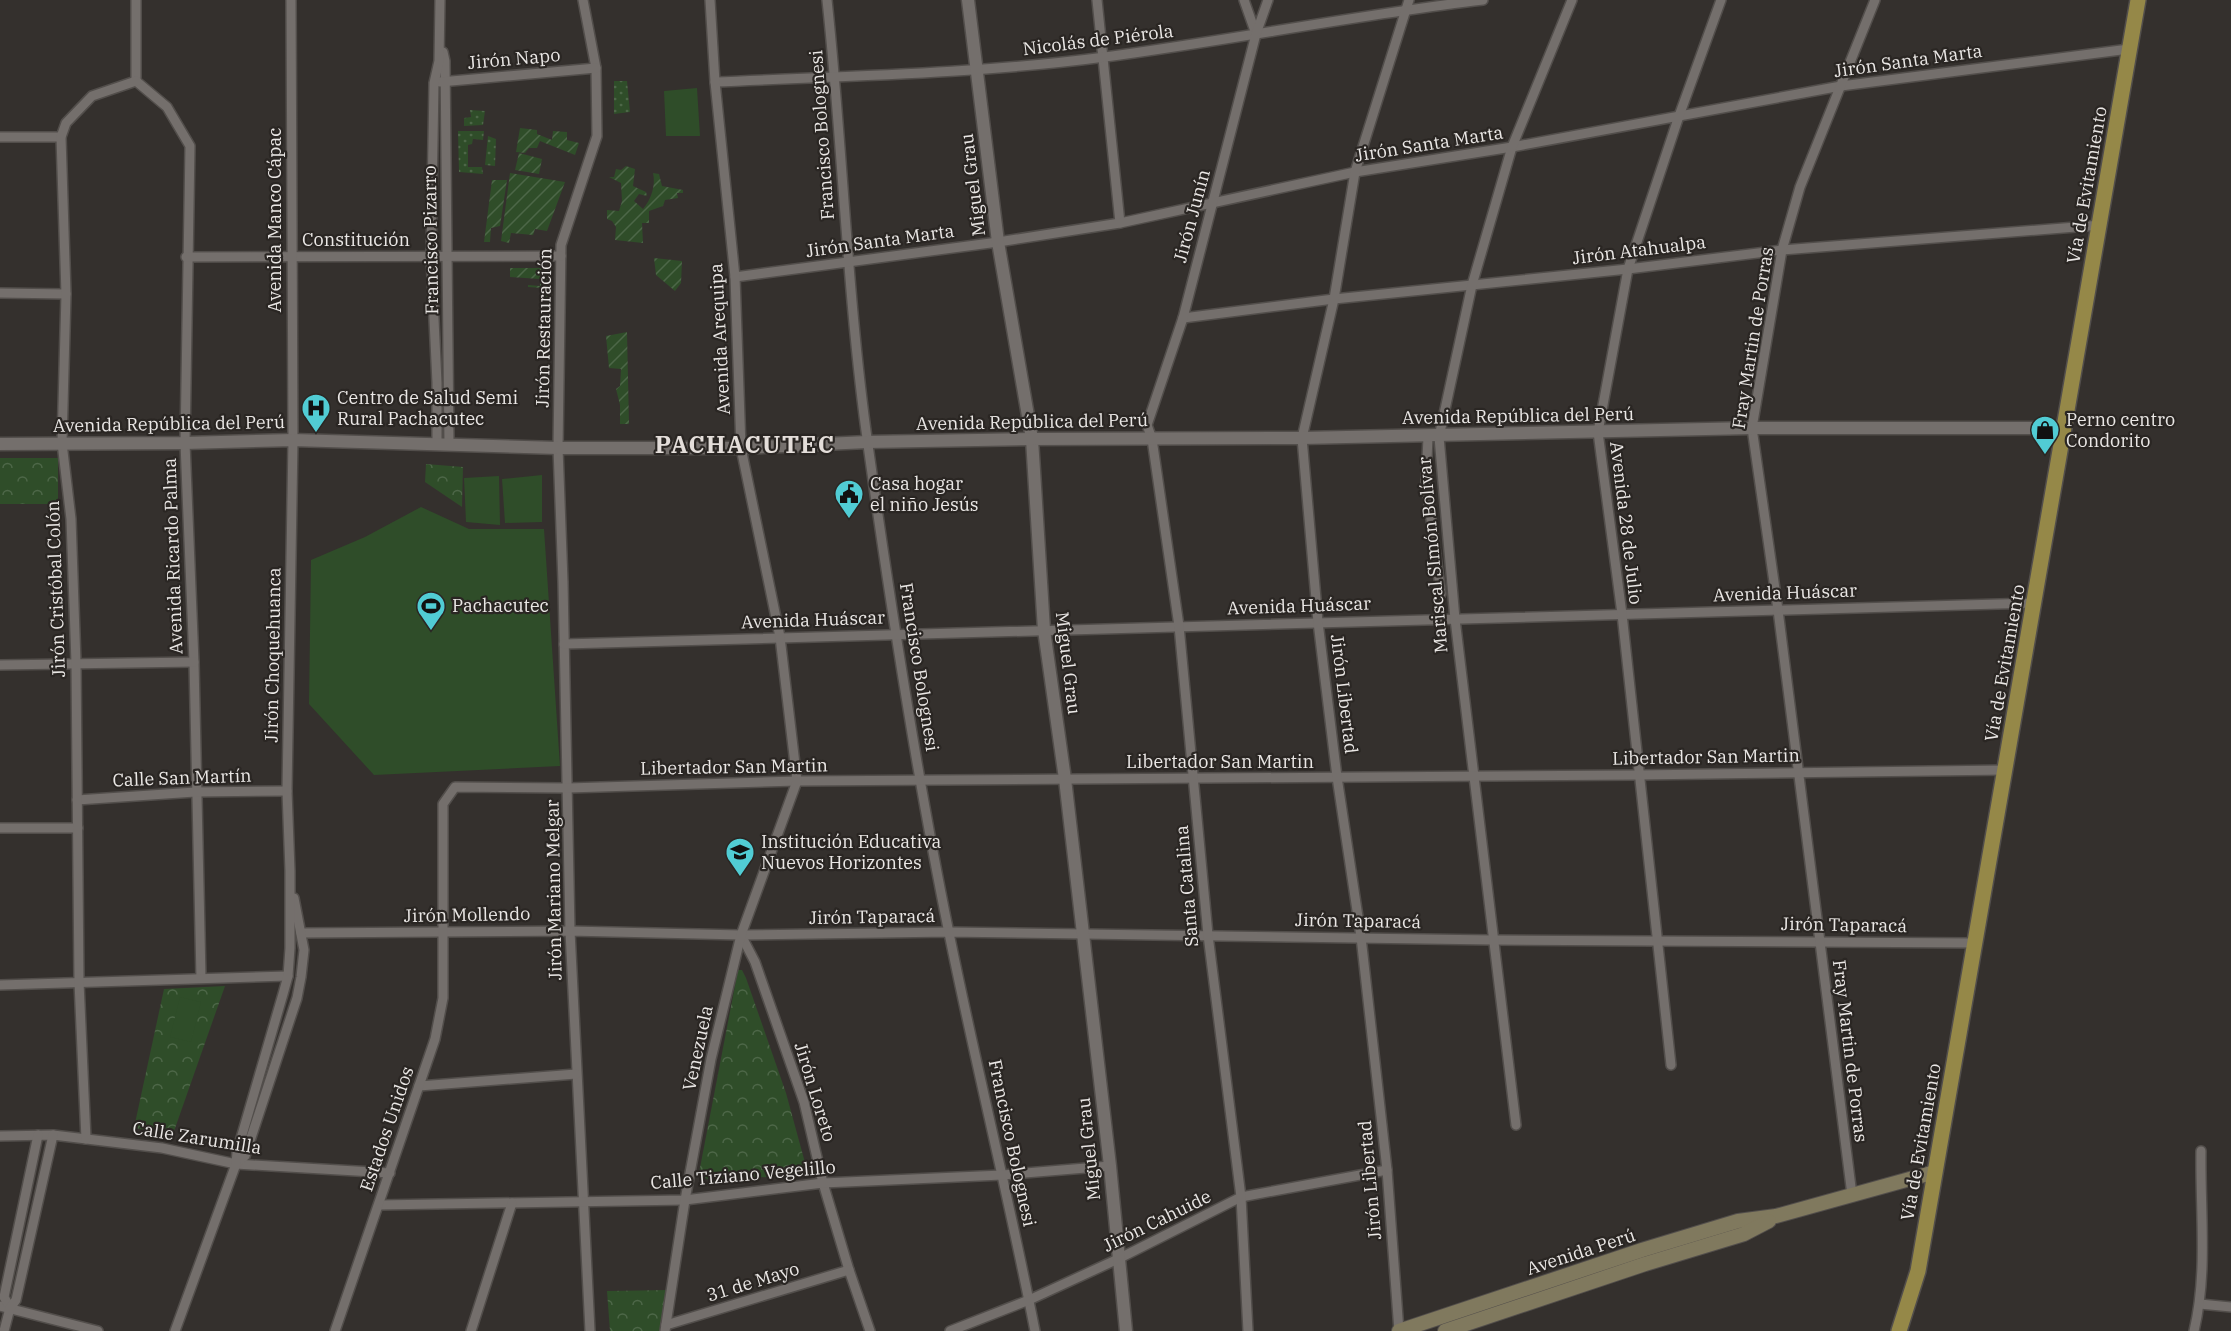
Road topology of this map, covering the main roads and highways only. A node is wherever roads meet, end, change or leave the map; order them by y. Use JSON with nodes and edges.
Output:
{"nodes":[{"id":1,"x":2138,"y":0,"type":"edge"},
{"id":2,"x":1935,"y":1172,"type":"junction"},
{"id":3,"x":1776,"y":1216,"type":"junction"},
{"id":4,"x":1399,"y":1331,"type":"edge"},
{"id":5,"x":1445,"y":1331,"type":"edge"},
{"id":6,"x":1899,"y":1331,"type":"edge"}],
"edges":[{"from":1,"to":2,"type":"highway","name":"Vía de Evitamiento"},
{"from":2,"to":3,"type":"main road","name":"Avenida Perú"},
{"from":2,"to":6,"type":"highway","name":"Vía de Evitamiento"},
{"from":3,"to":4,"type":"main road","name":"Avenida Perú"},
{"from":3,"to":5,"type":"main road","name":"Avenida Perú"}]}
